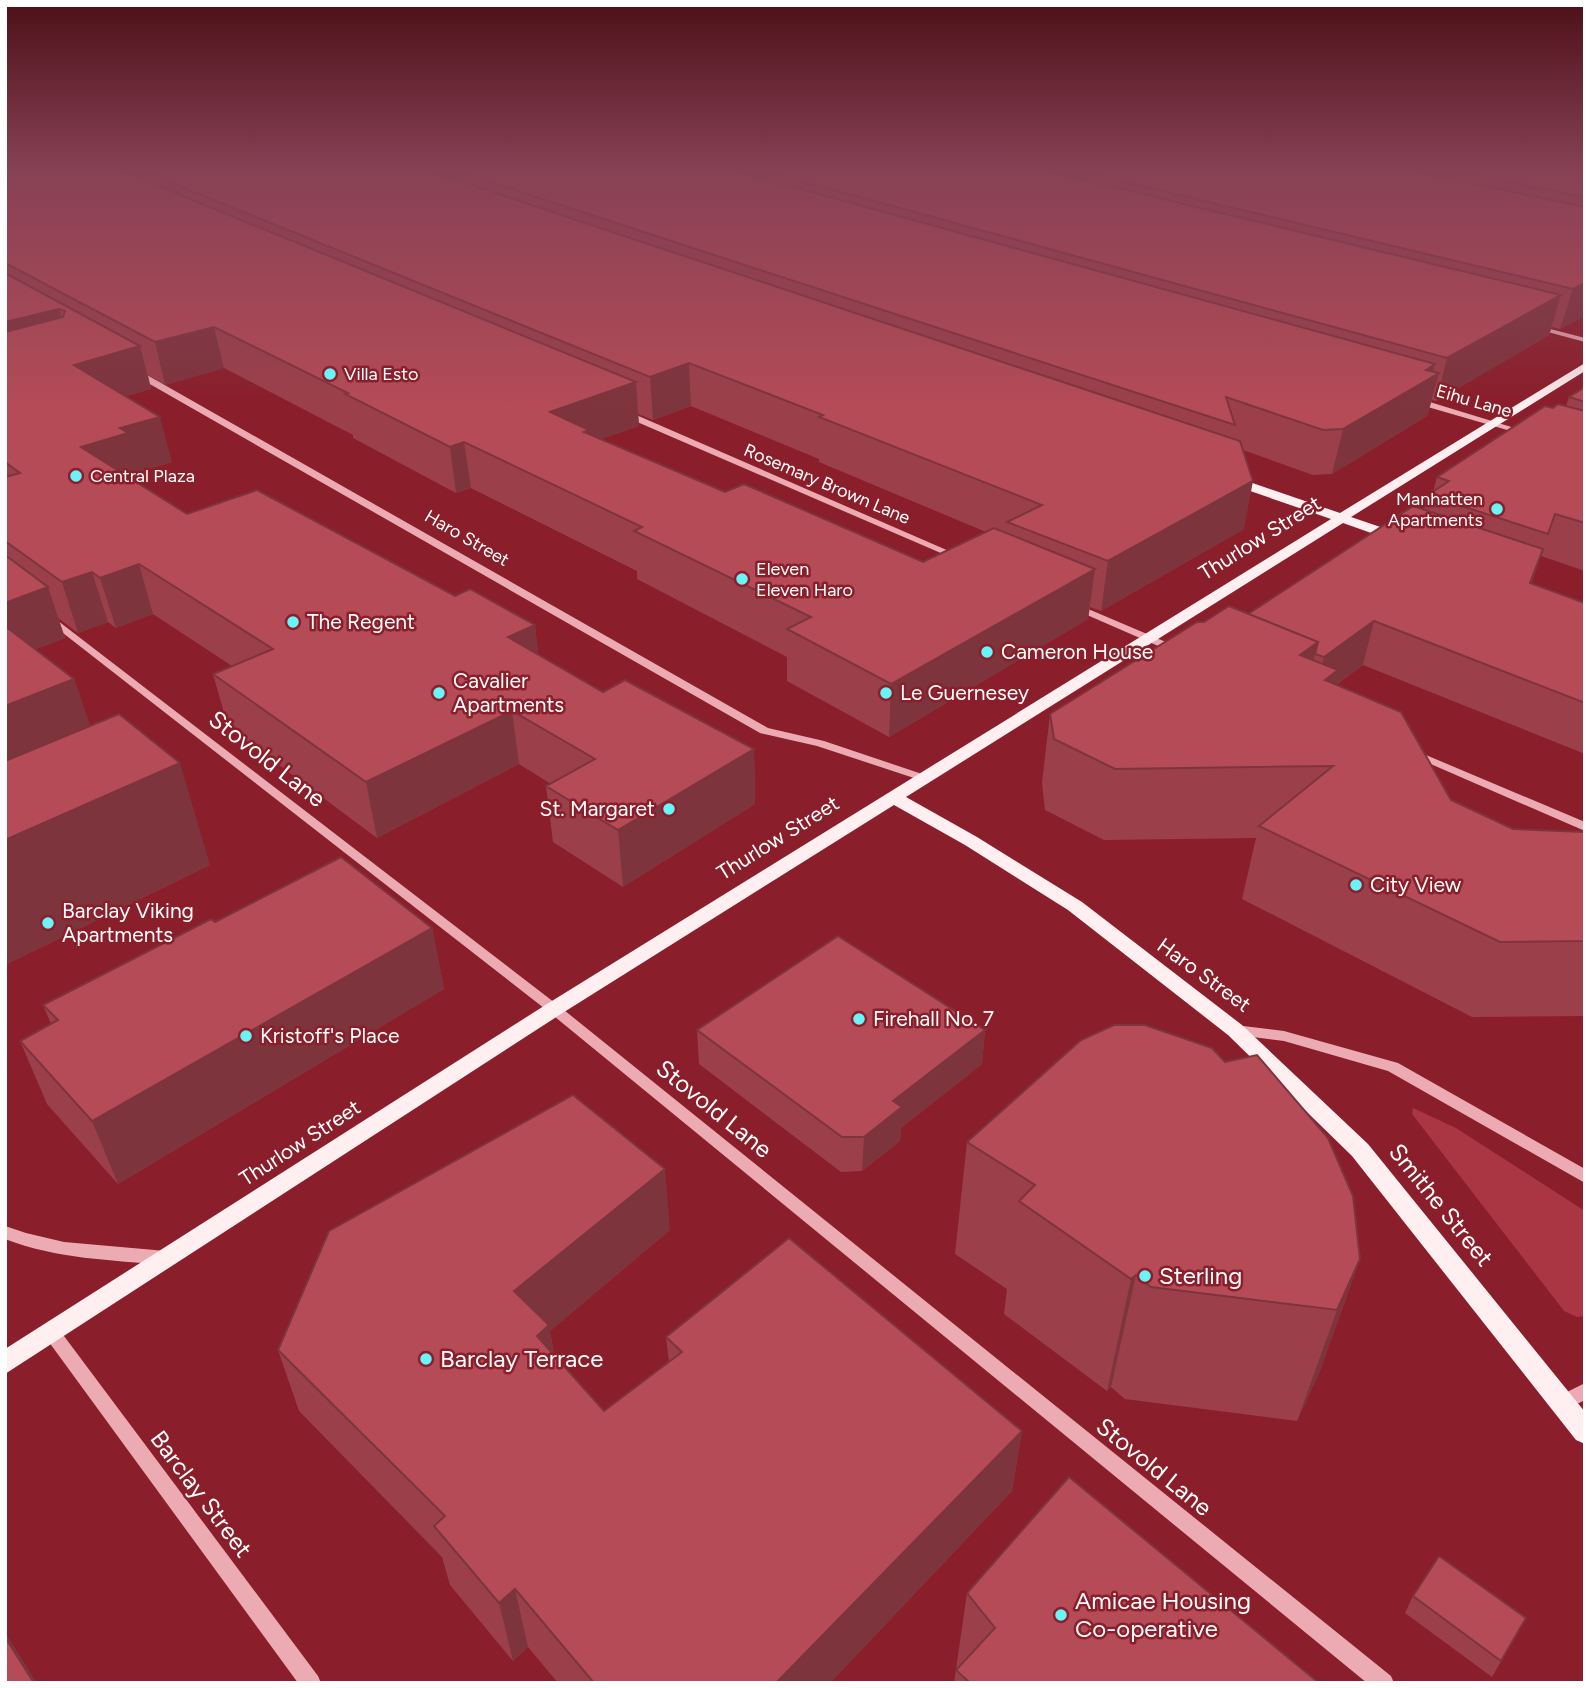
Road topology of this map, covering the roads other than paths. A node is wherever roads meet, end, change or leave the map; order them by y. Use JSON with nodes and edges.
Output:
{"nodes":[{"id":1,"x":1531,"y":326,"type":"edge"},
{"id":2,"x":1585,"y":340,"type":"edge"},
{"id":3,"x":1585,"y":366,"type":"edge"},
{"id":4,"x":132,"y":370,"type":"edge"},
{"id":5,"x":1414,"y":400,"type":"edge"},
{"id":6,"x":611,"y":407,"type":"edge"},
{"id":7,"x":1491,"y":422,"type":"junction"},
{"id":8,"x":1538,"y":437,"type":"edge"},
{"id":9,"x":1218,"y":475,"type":"edge"},
{"id":10,"x":1341,"y":518,"type":"junction"},
{"id":11,"x":1414,"y":543,"type":"edge"},
{"id":12,"x":971,"y":563,"type":"edge"},
{"id":13,"x":1058,"y":600,"type":"edge"},
{"id":14,"x":38,"y":609,"type":"edge"},
{"id":15,"x":1150,"y":639,"type":"junction"},
{"id":16,"x":1185,"y":653,"type":"edge"},
{"id":17,"x":1398,"y":745,"type":"edge"},
{"id":18,"x":924,"y":778,"type":"junction"},
{"id":19,"x":894,"y":797,"type":"junction"},
{"id":20,"x":1585,"y":827,"type":"edge"},
{"id":21,"x":554,"y":1009,"type":"junction"},
{"id":22,"x":1235,"y":1030,"type":"junction"},
{"id":23,"x":1585,"y":1177,"type":"edge"},
{"id":24,"x":5,"y":1232,"type":"edge"},
{"id":25,"x":170,"y":1258,"type":"junction"},
{"id":26,"x":52,"y":1334,"type":"junction"},
{"id":27,"x":5,"y":1363,"type":"edge"},
{"id":28,"x":1574,"y":1397,"type":"edge"},
{"id":29,"x":1585,"y":1432,"type":"edge"},
{"id":30,"x":311,"y":1683,"type":"edge"},
{"id":31,"x":1384,"y":1683,"type":"edge"}],
"edges":[{"from":1,"to":2,"type":"street"},
{"from":3,"to":7,"type":"main road","name":"Thurlow Street"},
{"from":4,"to":18,"type":"street","name":"Haro Street"},
{"from":5,"to":7,"type":"street","name":"Eihu Lane"},
{"from":6,"to":12,"type":"street","name":"Rosemary Brown Lane"},
{"from":7,"to":8,"type":"street","name":"Eihu Lane"},
{"from":7,"to":10,"type":"main road","name":"Thurlow Street"},
{"from":9,"to":10,"type":"main road"},
{"from":10,"to":11,"type":"main road"},
{"from":10,"to":15,"type":"main road","name":"Thurlow Street"},
{"from":13,"to":15,"type":"street"},
{"from":14,"to":21,"type":"lane","name":"Stovold Lane"},
{"from":15,"to":16,"type":"street"},
{"from":15,"to":18,"type":"main road","name":"Thurlow Street"},
{"from":17,"to":20,"type":"street"},
{"from":18,"to":19,"type":"main road","name":"Thurlow Street"},
{"from":19,"to":21,"type":"main road","name":"Thurlow Street"},
{"from":19,"to":22,"type":"main road","name":"Haro Street"},
{"from":21,"to":25,"type":"main road","name":"Thurlow Street"},
{"from":21,"to":31,"type":"lane","name":"Stovold Lane"},
{"from":22,"to":23,"type":"street","name":"Haro Street"},
{"from":22,"to":28,"type":"main road","name":"Smithe Street"},
{"from":24,"to":25,"type":"street"},
{"from":25,"to":26,"type":"main road","name":"Thurlow Street"},
{"from":26,"to":27,"type":"main road","name":"Thurlow Street"},
{"from":26,"to":30,"type":"street","name":"Barclay Street"},
{"from":28,"to":29,"type":"main road","name":"Smithe Street"}]}
